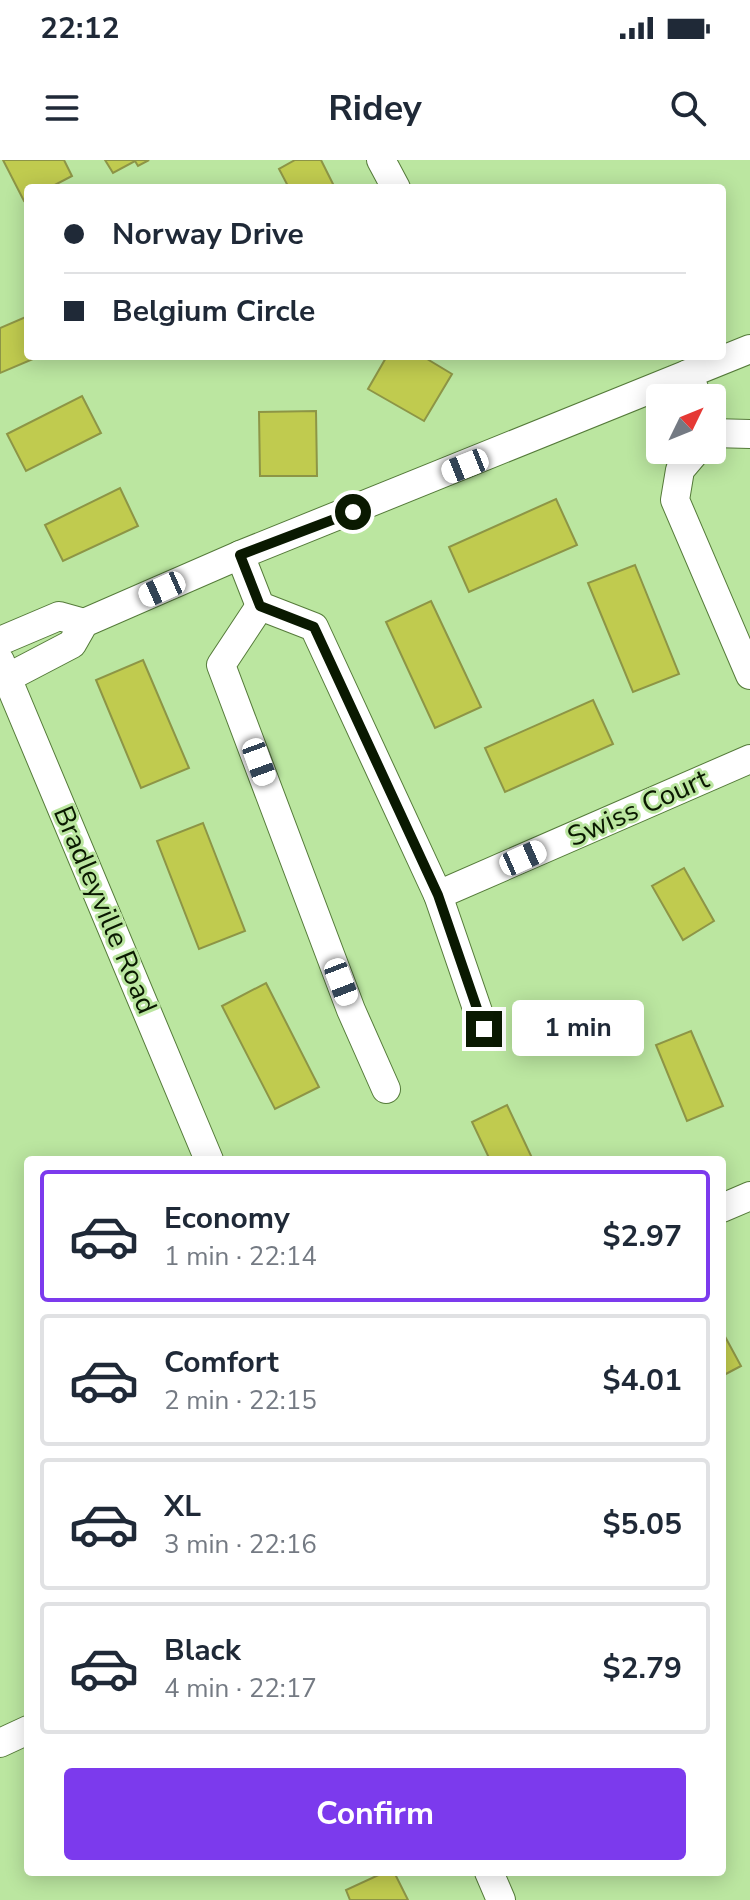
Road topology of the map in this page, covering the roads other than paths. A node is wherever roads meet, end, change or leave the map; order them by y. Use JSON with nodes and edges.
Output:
{"nodes":[{"id":1,"x":381,"y":160,"type":"edge"},
{"id":2,"x":394,"y":184,"type":"edge"},
{"id":3,"x":750,"y":349,"type":"edge"},
{"id":4,"x":696,"y":384,"type":"edge"},
{"id":5,"x":646,"y":404,"type":"edge"},
{"id":6,"x":726,"y":433,"type":"edge"},
{"id":7,"x":750,"y":434,"type":"edge"},
{"id":8,"x":685,"y":464,"type":"edge"},
{"id":9,"x":240,"y":555,"type":"junction"},
{"id":10,"x":260,"y":606,"type":"junction"},
{"id":11,"x":84,"y":623,"type":"junction"},
{"id":12,"x":0,"y":641,"type":"edge"},
{"id":13,"x":4,"y":669,"type":"edge"},
{"id":14,"x":750,"y":675,"type":"edge"},
{"id":15,"x":750,"y":759,"type":"edge"},
{"id":16,"x":438,"y":895,"type":"junction"},
{"id":17,"x":484,"y":1029,"type":"dead end"},
{"id":18,"x":386,"y":1089,"type":"dead end"},
{"id":19,"x":207,"y":1156,"type":"edge"},
{"id":20,"x":750,"y":1196,"type":"edge"},
{"id":21,"x":726,"y":1206,"type":"edge"},
{"id":22,"x":24,"y":1732,"type":"edge"},
{"id":23,"x":0,"y":1743,"type":"edge"},
{"id":24,"x":491,"y":1876,"type":"edge"},
{"id":25,"x":501,"y":1900,"type":"edge"}],
"edges":[{"from":1,"to":2,"type":"street"},
{"from":3,"to":4,"type":"street"},
{"from":5,"to":9,"type":"street"},
{"from":6,"to":7,"type":"street"},
{"from":8,"to":14,"type":"street"},
{"from":9,"to":10,"type":"street"},
{"from":9,"to":11,"type":"street"},
{"from":10,"to":16,"type":"street"},
{"from":10,"to":18,"type":"street"},
{"from":11,"to":12,"type":"street"},
{"from":11,"to":13,"type":"street"},
{"from":13,"to":19,"type":"street","name":"Bradleyville Road"},
{"from":15,"to":16,"type":"street","name":"Swiss Court"},
{"from":16,"to":17,"type":"street"},
{"from":20,"to":21,"type":"street"},
{"from":22,"to":23,"type":"street"},
{"from":24,"to":25,"type":"street"}]}
